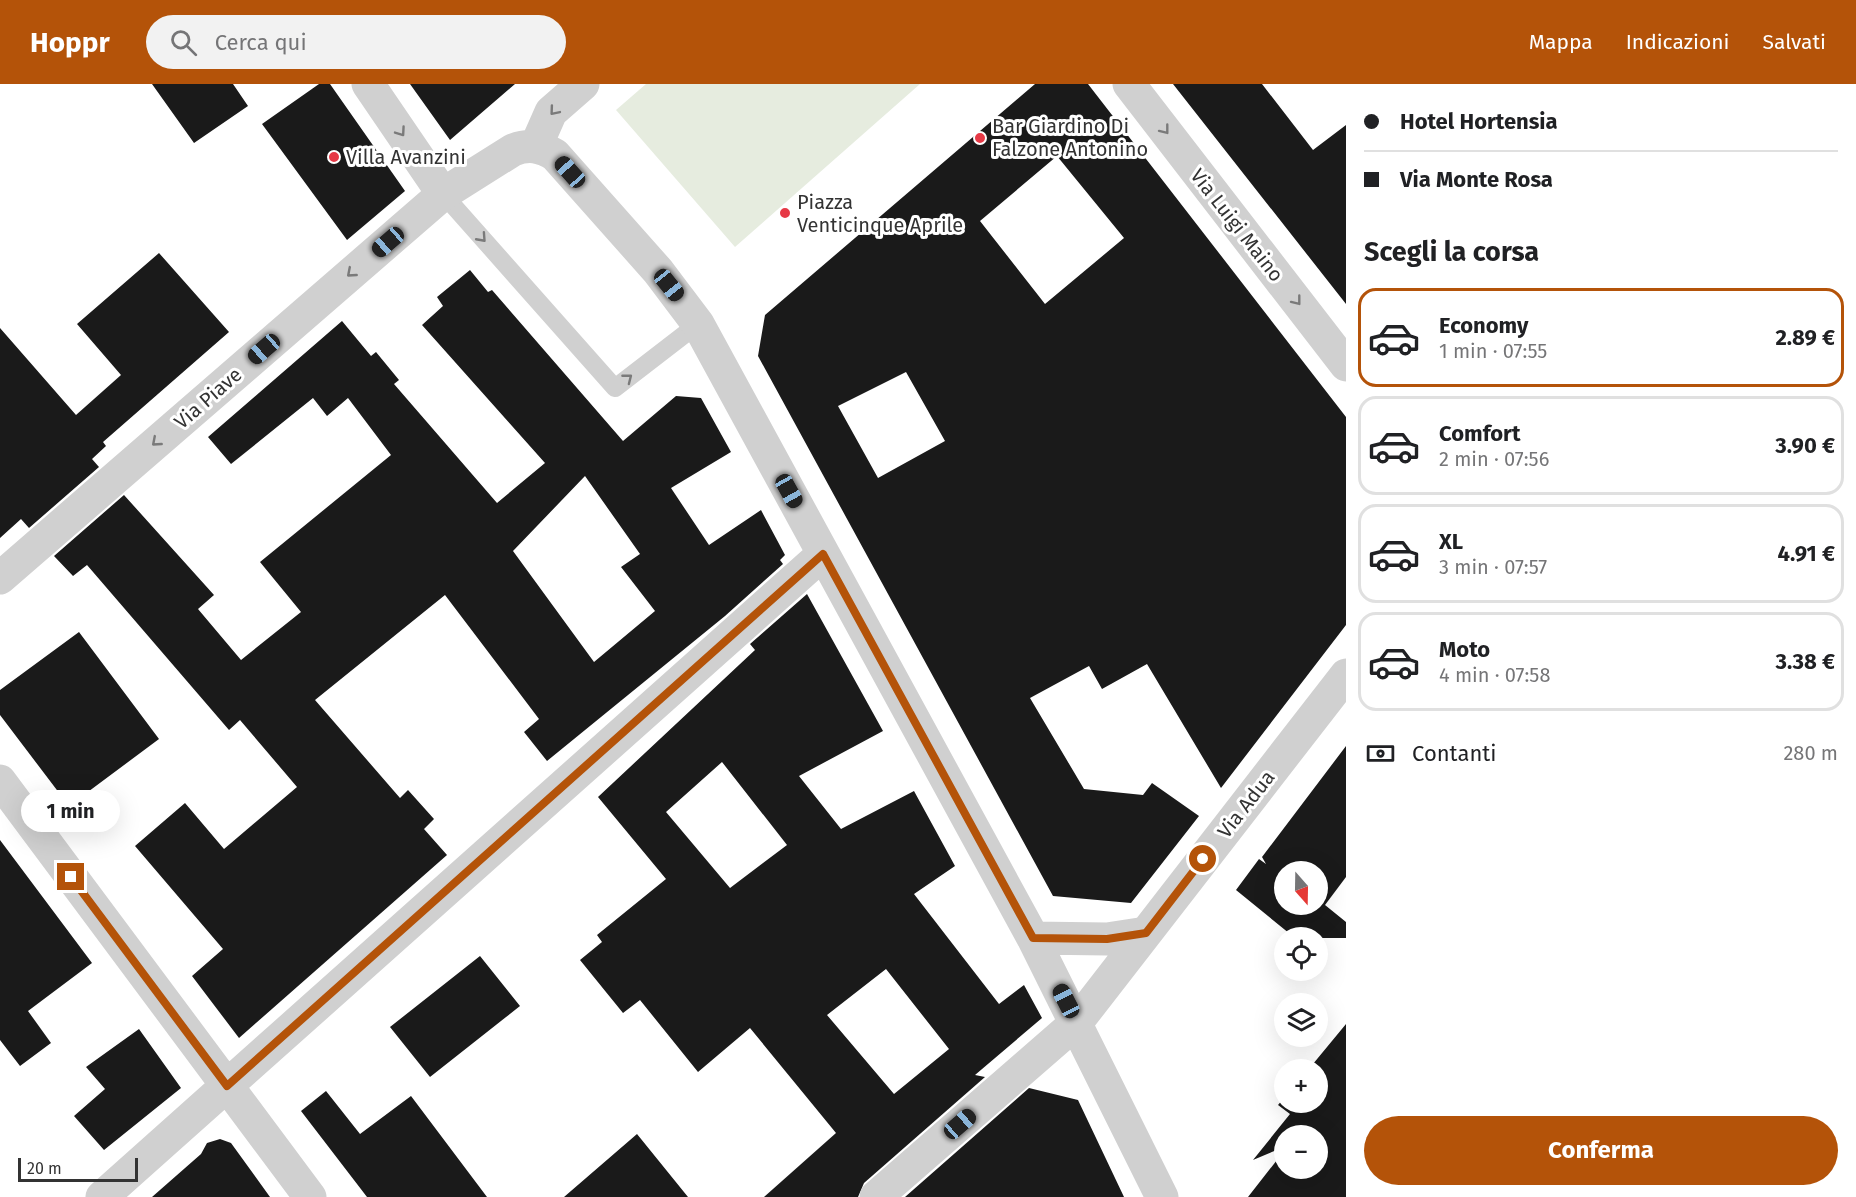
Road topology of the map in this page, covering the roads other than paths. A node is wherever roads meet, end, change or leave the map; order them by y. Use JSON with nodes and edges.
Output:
{"nodes":[{"id":1,"x":368,"y":84,"type":"edge"},
{"id":2,"x":584,"y":84,"type":"edge"},
{"id":3,"x":1129,"y":84,"type":"edge"},
{"id":4,"x":536,"y":146,"type":"junction"},
{"id":5,"x":443,"y":194,"type":"junction"},
{"id":6,"x":698,"y":324,"type":"junction"},
{"id":7,"x":1346,"y":365,"type":"edge"},
{"id":8,"x":823,"y":554,"type":"junction"},
{"id":9,"x":0,"y":578,"type":"edge"},
{"id":10,"x":1346,"y":675,"type":"edge"},
{"id":11,"x":0,"y":781,"type":"edge"},
{"id":12,"x":1146,"y":933,"type":"junction"},
{"id":13,"x":1033,"y":938,"type":"junction"},
{"id":14,"x":1077,"y":1022,"type":"junction"},
{"id":15,"x":227,"y":1086,"type":"junction"},
{"id":16,"x":102,"y":1197,"type":"edge"},
{"id":17,"x":310,"y":1197,"type":"edge"},
{"id":18,"x":876,"y":1197,"type":"edge"},
{"id":19,"x":1162,"y":1197,"type":"edge"}],
"edges":[{"from":1,"to":5,"type":"street","one_way":true},
{"from":2,"to":4,"type":"street","one_way":true},
{"from":3,"to":7,"type":"street","name":"Via Luigi Maino","one_way":true},
{"from":4,"to":5,"type":"street"},
{"from":4,"to":6,"type":"street"},
{"from":5,"to":6,"type":"lane","one_way":true},
{"from":5,"to":9,"type":"street","name":"Via Piave","one_way":true},
{"from":6,"to":8,"type":"street"},
{"from":8,"to":13,"type":"street"},
{"from":8,"to":15,"type":"street"},
{"from":10,"to":12,"type":"street","name":"Via Adua"},
{"from":11,"to":15,"type":"street"},
{"from":12,"to":13,"type":"street"},
{"from":12,"to":14,"type":"street","name":"Via Adua"},
{"from":13,"to":14,"type":"street"},
{"from":14,"to":18,"type":"street","name":"Via Adua"},
{"from":14,"to":19,"type":"street"},
{"from":15,"to":16,"type":"street"},
{"from":15,"to":17,"type":"street"}]}
